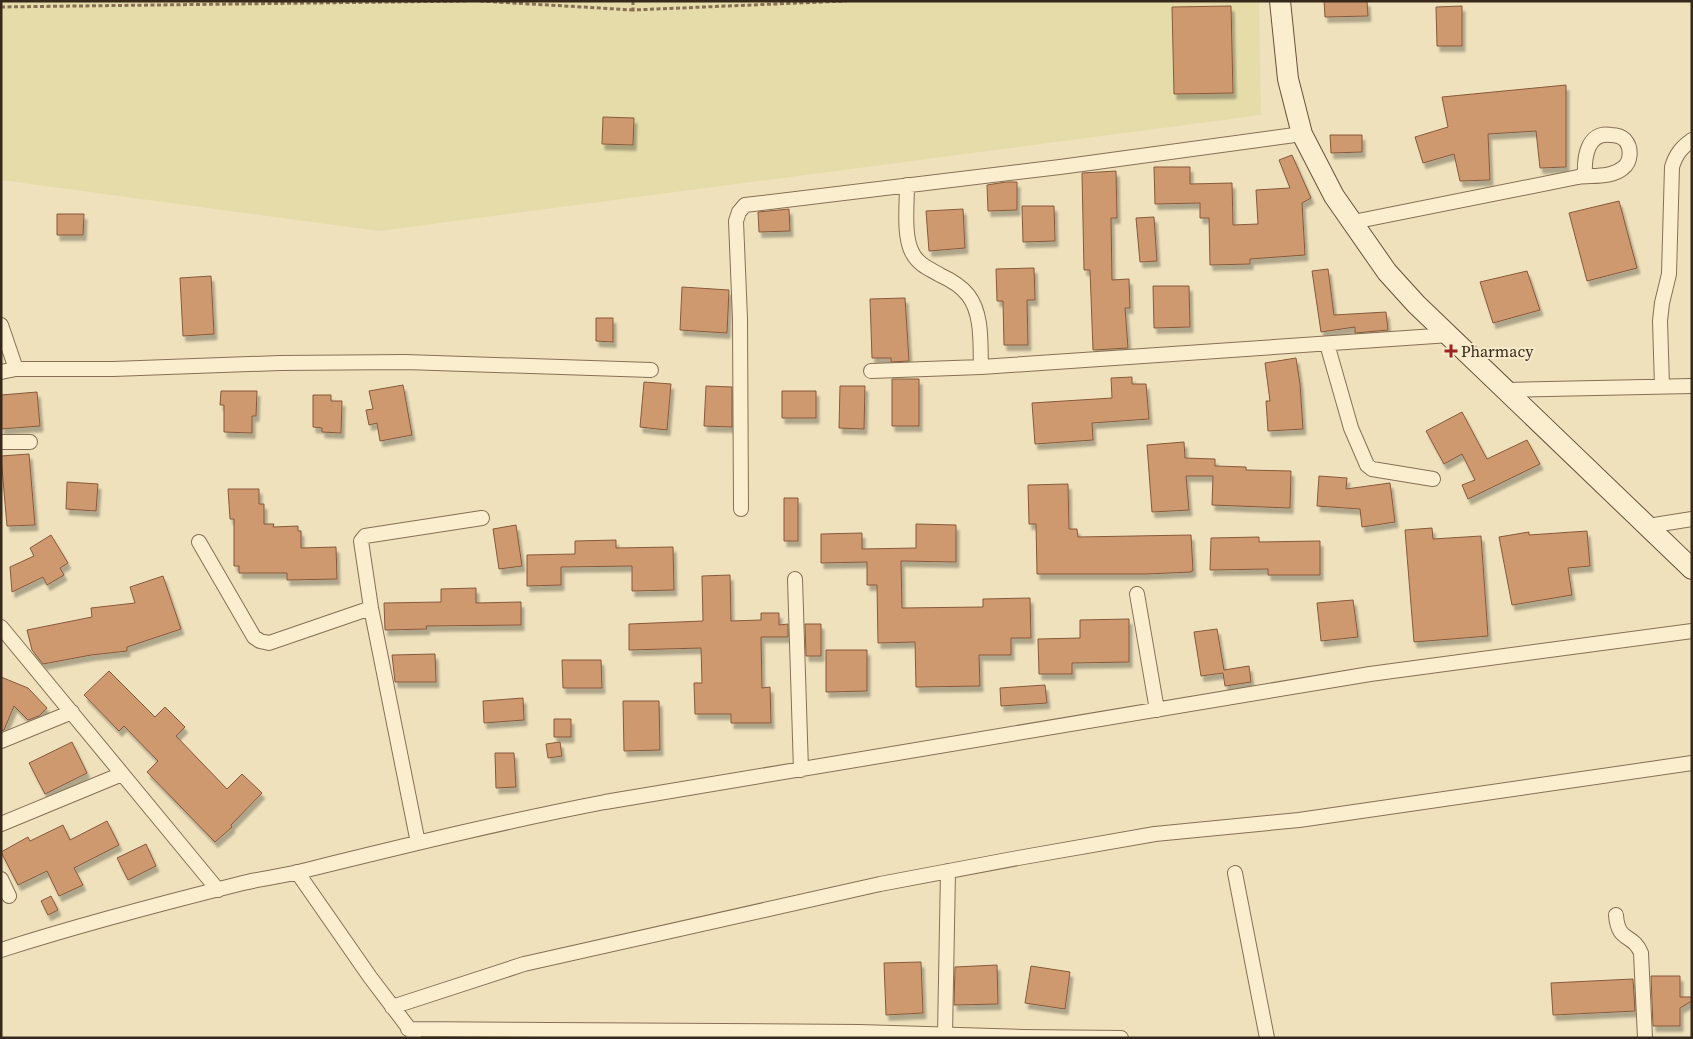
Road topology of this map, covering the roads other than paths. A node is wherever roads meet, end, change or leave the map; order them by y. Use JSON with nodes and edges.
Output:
{"nodes":[{"id":1,"x":1280,"y":1,"type":"edge"},
{"id":2,"x":1302,"y":134,"type":"junction"},
{"id":3,"x":1692,"y":140,"type":"edge"},
{"id":4,"x":1584,"y":176,"type":"dead end"},
{"id":5,"x":907,"y":185,"type":"junction"},
{"id":6,"x":1353,"y":222,"type":"junction"},
{"id":7,"x":1,"y":326,"type":"edge"},
{"id":8,"x":1450,"y":335,"type":"junction"},
{"id":9,"x":1327,"y":344,"type":"junction"},
{"id":10,"x":980,"y":367,"type":"junction"},
{"id":11,"x":16,"y":369,"type":"junction"},
{"id":12,"x":651,"y":370,"type":"dead end"},
{"id":13,"x":871,"y":371,"type":"dead end"},
{"id":14,"x":1,"y":372,"type":"edge"},
{"id":15,"x":1662,"y":386,"type":"junction"},
{"id":16,"x":1692,"y":386,"type":"edge"},
{"id":17,"x":1506,"y":390,"type":"junction"},
{"id":18,"x":1,"y":442,"type":"edge"},
{"id":19,"x":30,"y":442,"type":"dead end"},
{"id":20,"x":1433,"y":479,"type":"dead end"},
{"id":21,"x":741,"y":509,"type":"dead end"},
{"id":22,"x":482,"y":518,"type":"dead end"},
{"id":23,"x":1692,"y":519,"type":"edge"},
{"id":24,"x":1648,"y":526,"type":"junction"},
{"id":25,"x":199,"y":542,"type":"dead end"},
{"id":26,"x":1692,"y":569,"type":"edge"},
{"id":27,"x":795,"y":579,"type":"dead end"},
{"id":28,"x":1137,"y":594,"type":"dead end"},
{"id":29,"x":371,"y":608,"type":"junction"},
{"id":30,"x":1,"y":626,"type":"edge"},
{"id":31,"x":1692,"y":631,"type":"edge"},
{"id":32,"x":1157,"y":710,"type":"junction"},
{"id":33,"x":72,"y":712,"type":"junction"},
{"id":34,"x":1,"y":742,"type":"edge"},
{"id":35,"x":1692,"y":763,"type":"edge"},
{"id":36,"x":801,"y":770,"type":"junction"},
{"id":37,"x":122,"y":774,"type":"junction"},
{"id":38,"x":1,"y":824,"type":"edge"},
{"id":39,"x":418,"y":843,"type":"junction"},
{"id":40,"x":948,"y":871,"type":"junction"},
{"id":41,"x":297,"y":872,"type":"junction"},
{"id":42,"x":1236,"y":873,"type":"dead end"},
{"id":43,"x":1,"y":879,"type":"edge"},
{"id":44,"x":218,"y":890,"type":"junction"},
{"id":45,"x":9,"y":896,"type":"dead end"},
{"id":46,"x":1616,"y":915,"type":"dead end"},
{"id":47,"x":1,"y":950,"type":"edge"},
{"id":48,"x":392,"y":1007,"type":"junction"},
{"id":49,"x":412,"y":1033,"type":"edge"},
{"id":50,"x":949,"y":1036,"type":"edge"},
{"id":51,"x":1062,"y":1038,"type":"edge"},
{"id":52,"x":1121,"y":1038,"type":"edge"},
{"id":53,"x":1267,"y":1038,"type":"edge"},
{"id":54,"x":1645,"y":1038,"type":"edge"}],
"edges":[{"from":1,"to":2,"type":"main road"},
{"from":2,"to":5,"type":"street"},
{"from":2,"to":6,"type":"main road"},
{"from":3,"to":15,"type":"street"},
{"from":4,"to":6,"type":"street"},
{"from":5,"to":10,"type":"street"},
{"from":5,"to":21,"type":"street"},
{"from":6,"to":8,"type":"main road"},
{"from":7,"to":11,"type":"street"},
{"from":8,"to":9,"type":"street"},
{"from":8,"to":17,"type":"main road"},
{"from":9,"to":10,"type":"street"},
{"from":9,"to":20,"type":"street"},
{"from":10,"to":13,"type":"street"},
{"from":11,"to":12,"type":"street"},
{"from":11,"to":14,"type":"street"},
{"from":15,"to":16,"type":"street"},
{"from":15,"to":17,"type":"street"},
{"from":17,"to":24,"type":"main road"},
{"from":18,"to":19,"type":"street"},
{"from":22,"to":29,"type":"street"},
{"from":23,"to":24,"type":"street"},
{"from":24,"to":26,"type":"main road"},
{"from":25,"to":29,"type":"street"},
{"from":27,"to":36,"type":"street"},
{"from":28,"to":32,"type":"street"},
{"from":29,"to":39,"type":"street"},
{"from":30,"to":33,"type":"street"},
{"from":31,"to":32,"type":"street"},
{"from":32,"to":36,"type":"street"},
{"from":33,"to":34,"type":"street"},
{"from":33,"to":37,"type":"street"},
{"from":35,"to":40,"type":"street"},
{"from":36,"to":39,"type":"street"},
{"from":37,"to":38,"type":"street"},
{"from":37,"to":44,"type":"street"},
{"from":39,"to":41,"type":"street"},
{"from":40,"to":48,"type":"street"},
{"from":40,"to":50,"type":"street"},
{"from":41,"to":44,"type":"street"},
{"from":41,"to":48,"type":"street"},
{"from":42,"to":53,"type":"street"},
{"from":43,"to":45,"type":"street"},
{"from":44,"to":47,"type":"street"},
{"from":46,"to":54,"type":"street"},
{"from":48,"to":49,"type":"street"},
{"from":49,"to":50,"type":"street"},
{"from":50,"to":51,"type":"street"},
{"from":51,"to":52,"type":"street"}]}
